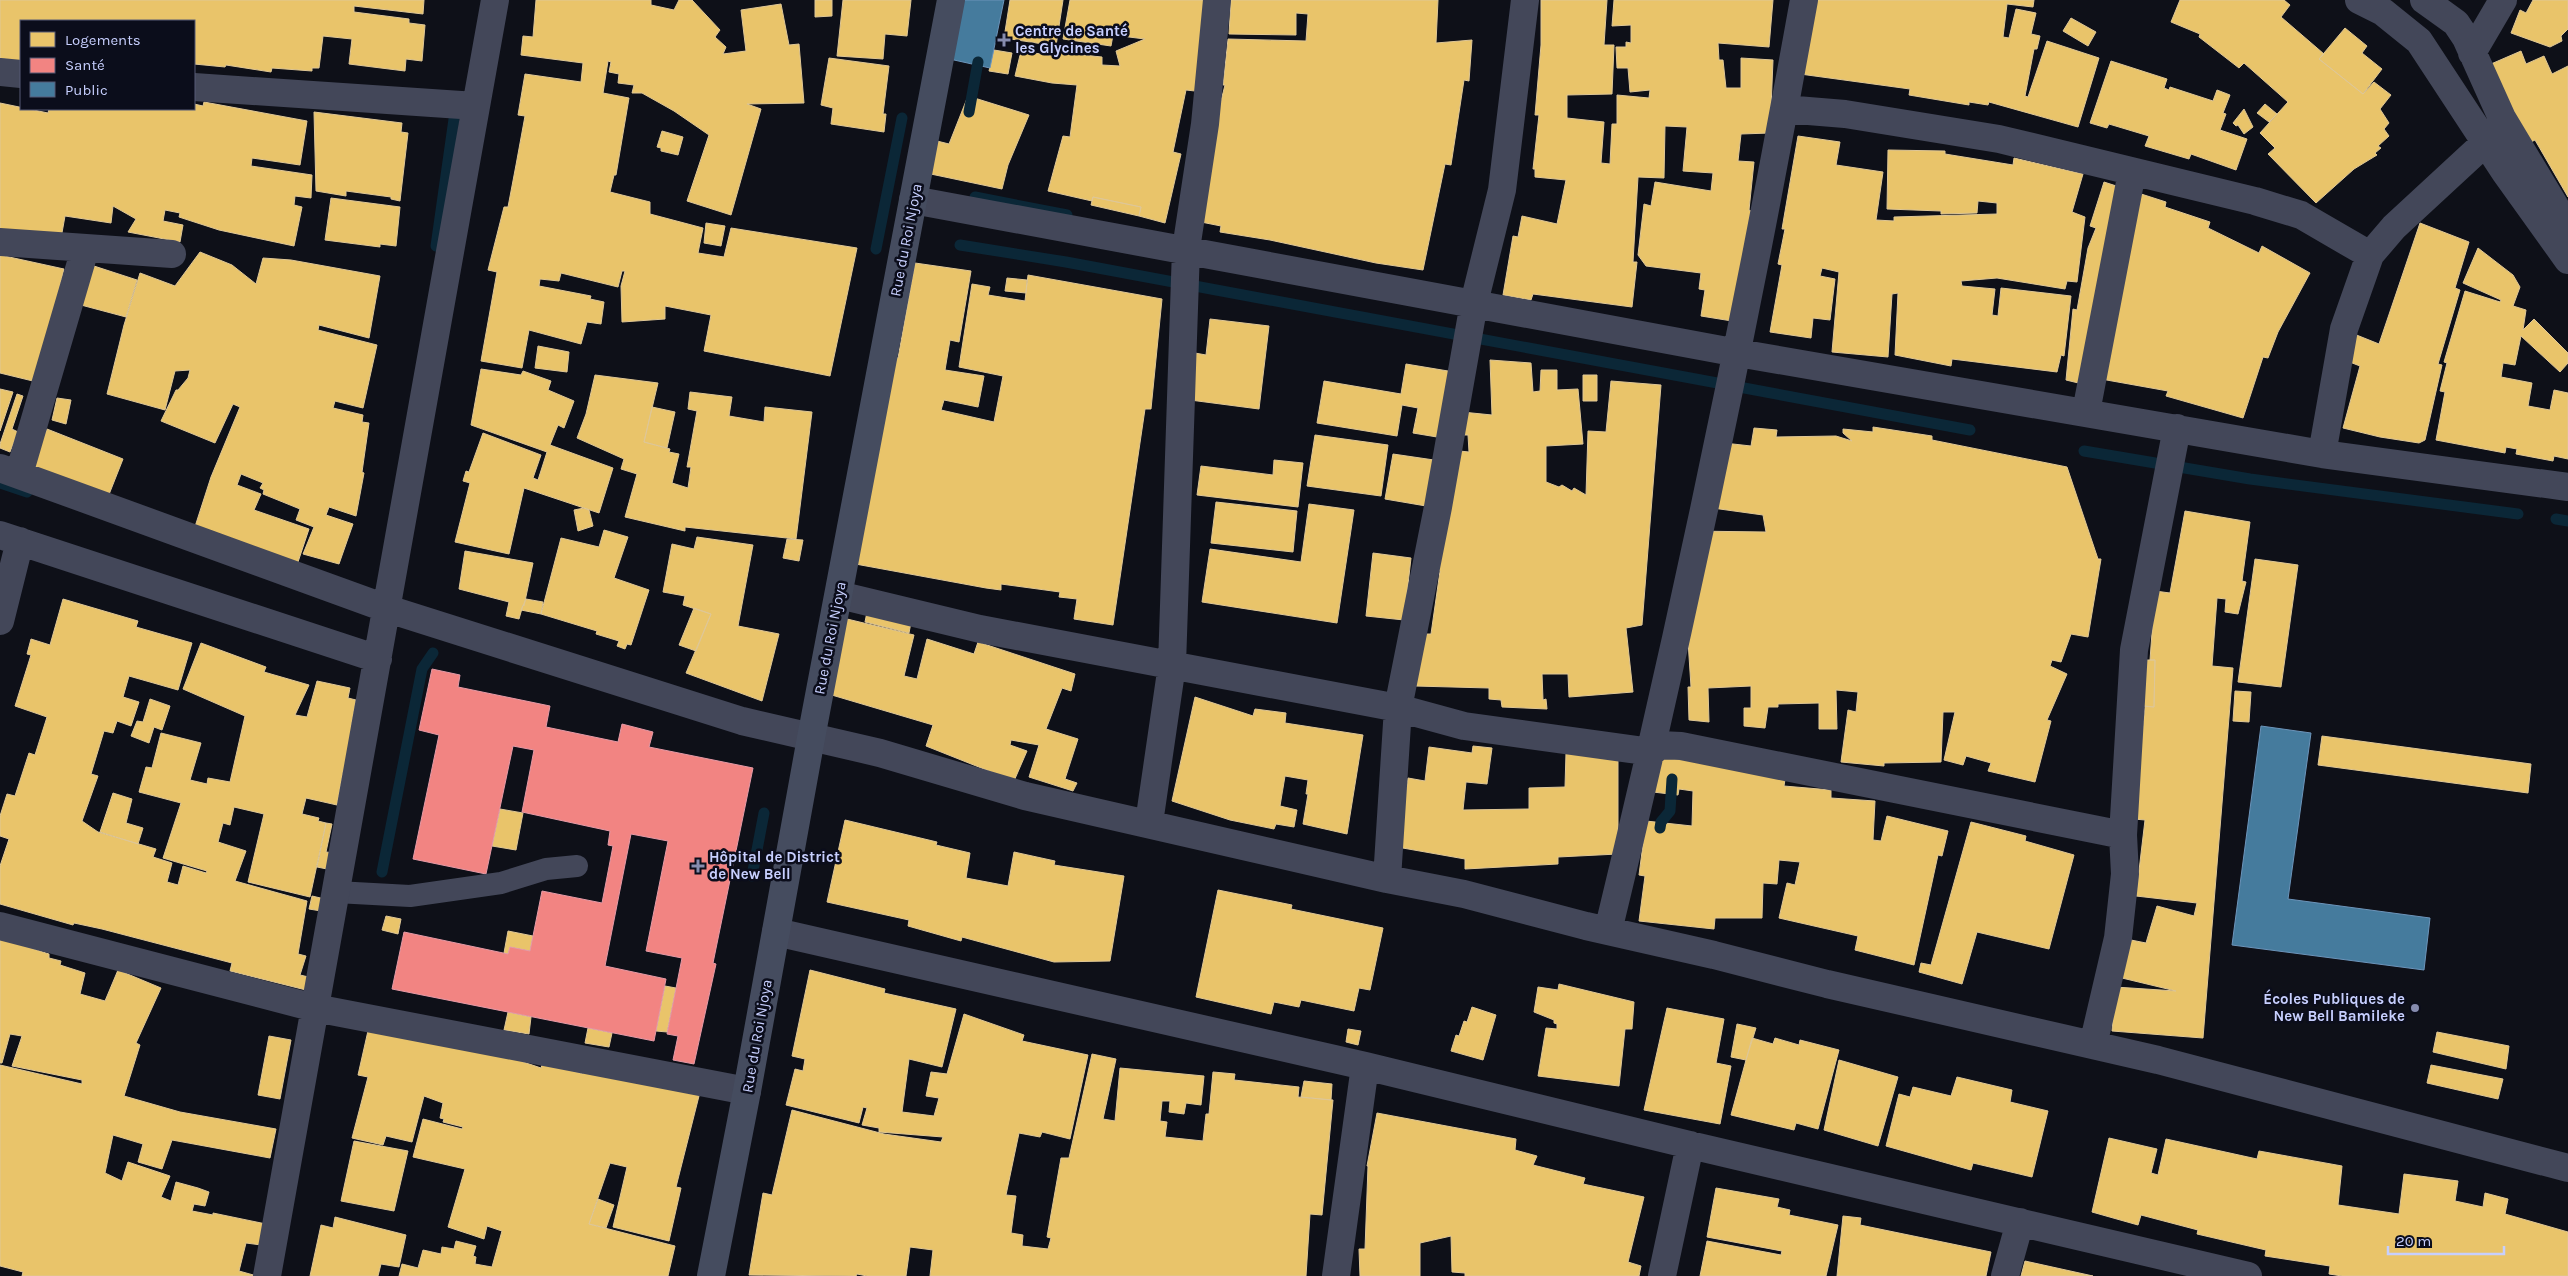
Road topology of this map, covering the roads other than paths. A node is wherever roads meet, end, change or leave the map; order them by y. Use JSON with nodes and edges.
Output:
{"nodes":[{"id":1,"x":495,"y":0,"type":"edge"},
{"id":2,"x":951,"y":0,"type":"edge"},
{"id":3,"x":1218,"y":0,"type":"edge"},
{"id":4,"x":1524,"y":0,"type":"edge"},
{"id":5,"x":1804,"y":0,"type":"edge"},
{"id":6,"x":2359,"y":0,"type":"edge"},
{"id":7,"x":2424,"y":0,"type":"edge"},
{"id":8,"x":2503,"y":0,"type":"edge"},
{"id":9,"x":2472,"y":53,"type":"junction"},
{"id":10,"x":0,"y":72,"type":"edge"},
{"id":11,"x":20,"y":74,"type":"edge"},
{"id":12,"x":195,"y":87,"type":"edge"},
{"id":13,"x":476,"y":106,"type":"junction"},
{"id":14,"x":1784,"y":109,"type":"junction"},
{"id":15,"x":2486,"y":142,"type":"junction"},
{"id":16,"x":2132,"y":172,"type":"junction"},
{"id":17,"x":913,"y":200,"type":"junction"},
{"id":18,"x":2568,"y":228,"type":"edge"},
{"id":19,"x":0,"y":242,"type":"edge"},
{"id":20,"x":85,"y":249,"type":"junction"},
{"id":21,"x":1186,"y":249,"type":"junction"},
{"id":22,"x":172,"y":254,"type":"dead end"},
{"id":23,"x":2370,"y":255,"type":"junction"},
{"id":24,"x":2568,"y":260,"type":"edge"},
{"id":25,"x":1474,"y":303,"type":"junction"},
{"id":26,"x":1738,"y":353,"type":"junction"},
{"id":27,"x":2086,"y":412,"type":"junction"},
{"id":28,"x":2177,"y":428,"type":"junction"},
{"id":29,"x":2322,"y":454,"type":"junction"},
{"id":30,"x":9,"y":471,"type":"edge"},
{"id":31,"x":2568,"y":487,"type":"edge"},
{"id":32,"x":10,"y":538,"type":"edge"},
{"id":33,"x":839,"y":595,"type":"junction"},
{"id":34,"x":388,"y":609,"type":"junction"},
{"id":35,"x":0,"y":621,"type":"edge"},
{"id":36,"x":378,"y":659,"type":"junction"},
{"id":37,"x":1172,"y":665,"type":"junction"},
{"id":38,"x":1398,"y":708,"type":"junction"},
{"id":39,"x":811,"y":738,"type":"junction"},
{"id":40,"x":1652,"y":752,"type":"junction"},
{"id":41,"x":1149,"y":823,"type":"junction"},
{"id":42,"x":2123,"y":835,"type":"junction"},
{"id":43,"x":577,"y":866,"type":"dead end"},
{"id":44,"x":1387,"y":879,"type":"junction"},
{"id":45,"x":336,"y":892,"type":"junction"},
{"id":46,"x":0,"y":926,"type":"edge"},
{"id":47,"x":1608,"y":931,"type":"junction"},
{"id":48,"x":776,"y":932,"type":"junction"},
{"id":49,"x":315,"y":1008,"type":"junction"},
{"id":50,"x":2093,"y":1045,"type":"junction"},
{"id":51,"x":1364,"y":1066,"type":"junction"},
{"id":52,"x":747,"y":1091,"type":"junction"},
{"id":53,"x":1690,"y":1145,"type":"junction"},
{"id":54,"x":2568,"y":1168,"type":"edge"},
{"id":55,"x":2020,"y":1222,"type":"junction"},
{"id":56,"x":267,"y":1276,"type":"edge"},
{"id":57,"x":711,"y":1276,"type":"edge"},
{"id":58,"x":1336,"y":1276,"type":"edge"},
{"id":59,"x":1662,"y":1276,"type":"edge"},
{"id":60,"x":2005,"y":1276,"type":"edge"},
{"id":61,"x":2248,"y":1276,"type":"edge"}],
"edges":[{"from":1,"to":13,"type":"street"},
{"from":2,"to":17,"type":"main road","name":"Rue du Roi Njoya"},
{"from":3,"to":21,"type":"street"},
{"from":4,"to":25,"type":"street"},
{"from":5,"to":14,"type":"street"},
{"from":6,"to":15,"type":"street"},
{"from":7,"to":9,"type":"street"},
{"from":8,"to":9,"type":"street"},
{"from":9,"to":18,"type":"street"},
{"from":10,"to":11,"type":"street"},
{"from":12,"to":13,"type":"street"},
{"from":13,"to":34,"type":"street"},
{"from":14,"to":16,"type":"street"},
{"from":14,"to":26,"type":"street"},
{"from":15,"to":23,"type":"street"},
{"from":15,"to":24,"type":"street"},
{"from":16,"to":23,"type":"street"},
{"from":16,"to":27,"type":"street"},
{"from":17,"to":21,"type":"street"},
{"from":17,"to":33,"type":"main road","name":"Rue du Roi Njoya"},
{"from":19,"to":20,"type":"street"},
{"from":20,"to":22,"type":"street"},
{"from":20,"to":30,"type":"street"},
{"from":21,"to":25,"type":"street"},
{"from":21,"to":37,"type":"street"},
{"from":23,"to":29,"type":"street"},
{"from":25,"to":26,"type":"street"},
{"from":25,"to":38,"type":"street"},
{"from":26,"to":27,"type":"street"},
{"from":26,"to":40,"type":"street"},
{"from":27,"to":28,"type":"street"},
{"from":28,"to":29,"type":"street"},
{"from":28,"to":42,"type":"street"},
{"from":29,"to":31,"type":"street"},
{"from":30,"to":34,"type":"street"},
{"from":32,"to":35,"type":"street"},
{"from":32,"to":36,"type":"street"},
{"from":33,"to":37,"type":"street"},
{"from":33,"to":39,"type":"main road","name":"Rue du Roi Njoya"},
{"from":34,"to":36,"type":"street"},
{"from":34,"to":39,"type":"street"},
{"from":36,"to":45,"type":"street"},
{"from":37,"to":38,"type":"street"},
{"from":37,"to":41,"type":"street"},
{"from":38,"to":40,"type":"street"},
{"from":38,"to":44,"type":"street"},
{"from":39,"to":41,"type":"street"},
{"from":39,"to":48,"type":"main road","name":"Rue du Roi Njoya"},
{"from":40,"to":42,"type":"street"},
{"from":40,"to":47,"type":"street"},
{"from":41,"to":44,"type":"street"},
{"from":42,"to":50,"type":"street"},
{"from":43,"to":45,"type":"lane"},
{"from":44,"to":47,"type":"street"},
{"from":45,"to":49,"type":"street"},
{"from":46,"to":49,"type":"street"},
{"from":47,"to":50,"type":"street"},
{"from":48,"to":51,"type":"street"},
{"from":48,"to":52,"type":"main road","name":"Rue du Roi Njoya"},
{"from":49,"to":52,"type":"street"},
{"from":49,"to":56,"type":"street"},
{"from":50,"to":54,"type":"street"},
{"from":51,"to":53,"type":"street"},
{"from":51,"to":58,"type":"street"},
{"from":52,"to":57,"type":"main road","name":"Rue du Roi Njoya"},
{"from":53,"to":55,"type":"street"},
{"from":53,"to":59,"type":"street"},
{"from":55,"to":60,"type":"street"},
{"from":55,"to":61,"type":"street"}]}
